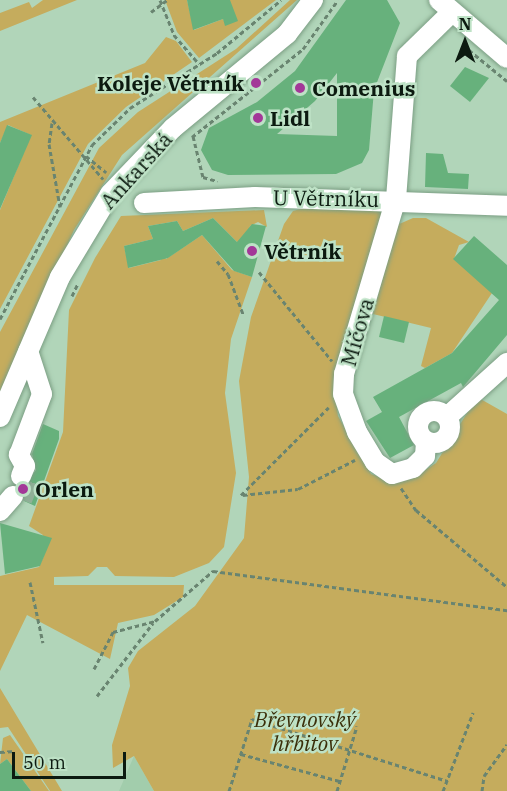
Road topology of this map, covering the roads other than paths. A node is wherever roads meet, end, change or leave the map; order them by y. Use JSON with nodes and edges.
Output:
{"nodes":[{"id":1,"x":313,"y":0,"type":"edge"},
{"id":2,"x":445,"y":6,"type":"edge"},
{"id":3,"x":507,"y":58,"type":"edge"},
{"id":4,"x":144,"y":203,"type":"dead end"},
{"id":5,"x":507,"y":206,"type":"edge"},
{"id":6,"x":394,"y":207,"type":"junction"},
{"id":7,"x":28,"y":351,"type":"junction"},
{"id":8,"x":507,"y":363,"type":"edge"},
{"id":9,"x":0,"y":417,"type":"edge"},
{"id":10,"x":25,"y":474,"type":"tunnel mouth"}],
"edges":[{"from":1,"to":7,"type":"street","name":"Ankarská"},
{"from":2,"to":3,"type":"street"},
{"from":2,"to":6,"type":"street","name":"Míčova"},
{"from":4,"to":6,"type":"street","name":"U Větrníku"},
{"from":5,"to":6,"type":"street","name":"U Větrníku"},
{"from":6,"to":8,"type":"street","name":"Míčova"},
{"from":7,"to":9,"type":"street","name":"Ankarská"},
{"from":7,"to":10,"type":"street"}]}
